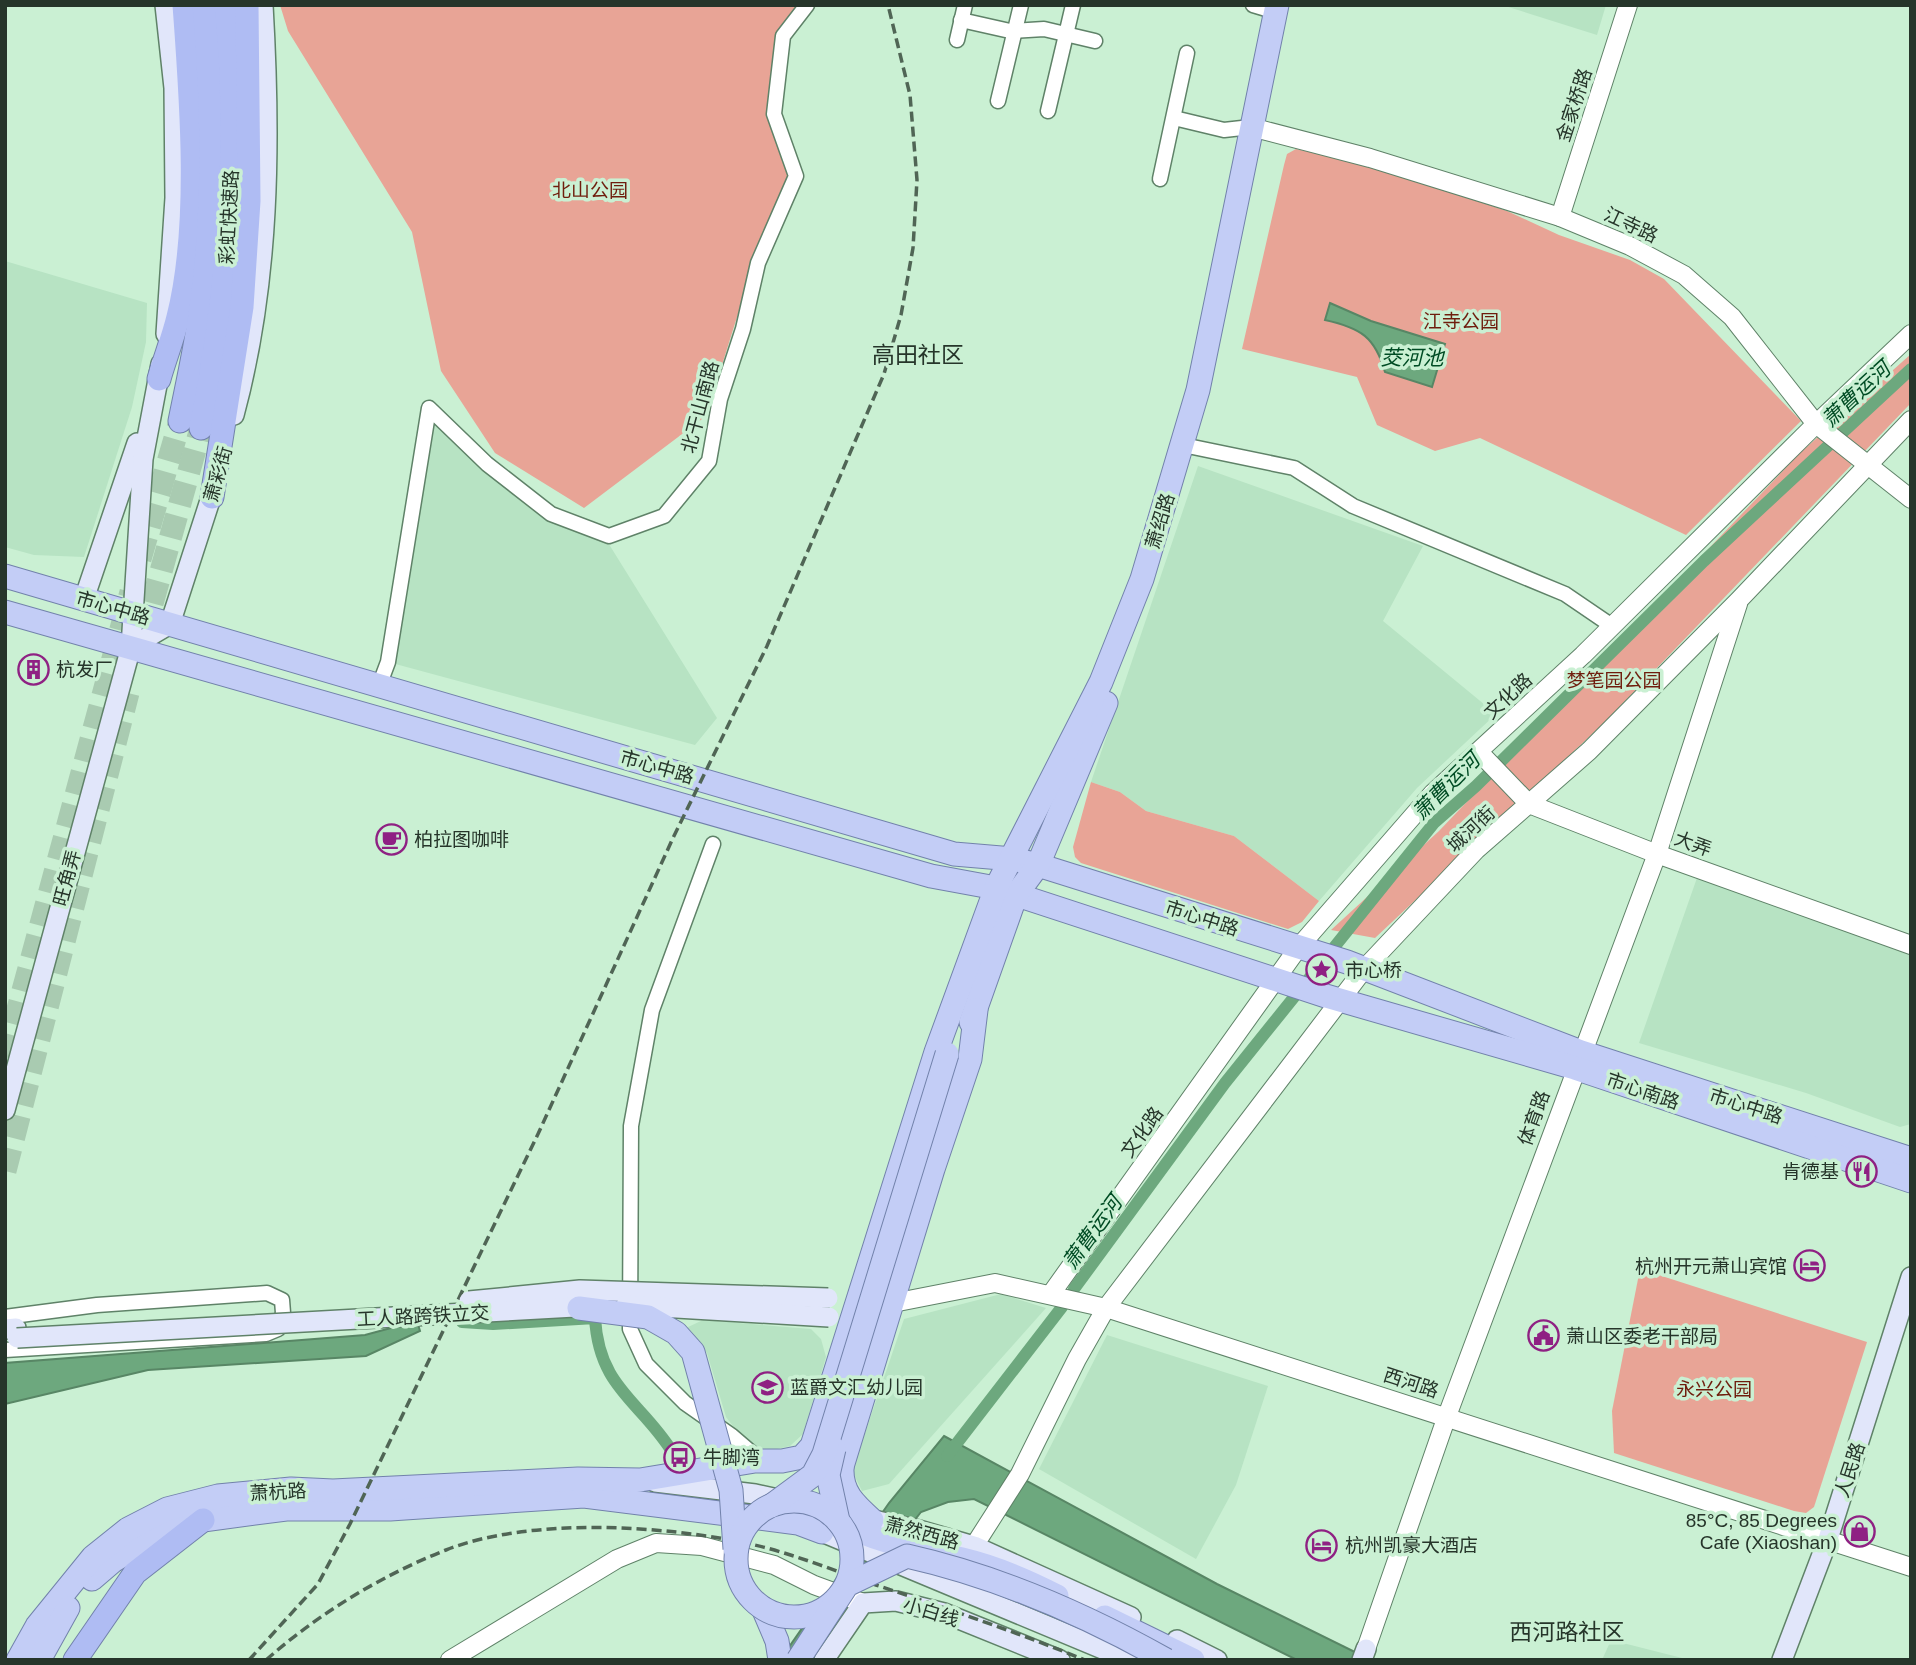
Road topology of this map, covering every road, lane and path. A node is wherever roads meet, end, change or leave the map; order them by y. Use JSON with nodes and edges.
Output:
{"nodes":[{"id":1,"x":165,"y":5,"type":"edge"},
{"id":2,"x":184,"y":5,"type":"edge"},
{"id":3,"x":204,"y":5,"type":"edge"},
{"id":4,"x":226,"y":5,"type":"edge"},
{"id":5,"x":247,"y":5,"type":"edge"},
{"id":6,"x":263,"y":5,"type":"edge"},
{"id":7,"x":807,"y":5,"type":"edge"},
{"id":8,"x":965,"y":5,"type":"edge"},
{"id":9,"x":1021,"y":5,"type":"edge"},
{"id":10,"x":1073,"y":5,"type":"edge"},
{"id":11,"x":1253,"y":5,"type":"edge"},
{"id":12,"x":1628,"y":5,"type":"edge"},
{"id":13,"x":1281,"y":8,"type":"edge"},
{"id":14,"x":961,"y":20,"type":"junction"},
{"id":15,"x":1015,"y":31,"type":"junction"},
{"id":16,"x":1067,"y":34,"type":"junction"},
{"id":17,"x":957,"y":40,"type":"dead end"},
{"id":18,"x":1095,"y":41,"type":"dead end"},
{"id":19,"x":1186,"y":53,"type":"dead end"},
{"id":20,"x":998,"y":101,"type":"dead end"},
{"id":21,"x":1048,"y":111,"type":"dead end"},
{"id":22,"x":1174,"y":118,"type":"junction"},
{"id":23,"x":1257,"y":128,"type":"junction"},
{"id":24,"x":1160,"y":179,"type":"dead end"},
{"id":25,"x":1560,"y":217,"type":"junction"},
{"id":26,"x":1911,"y":334,"type":"edge"},
{"id":27,"x":159,"y":379,"type":"junction"},
{"id":28,"x":1911,"y":420,"type":"edge"},
{"id":29,"x":1816,"y":424,"type":"junction"},
{"id":30,"x":1189,"y":447,"type":"junction"},
{"id":31,"x":1874,"y":469,"type":"junction"},
{"id":32,"x":212,"y":497,"type":"junction"},
{"id":33,"x":1911,"y":499,"type":"edge"},
{"id":34,"x":5,"y":576,"type":"edge"},
{"id":35,"x":84,"y":599,"type":"junction"},
{"id":36,"x":1739,"y":600,"type":"junction"},
{"id":37,"x":5,"y":612,"type":"edge"},
{"id":38,"x":135,"y":614,"type":"junction"},
{"id":39,"x":170,"y":624,"type":"junction"},
{"id":40,"x":1612,"y":626,"type":"junction"},
{"id":41,"x":131,"y":647,"type":"junction"},
{"id":42,"x":379,"y":686,"type":"junction"},
{"id":43,"x":1479,"y":752,"type":"junction"},
{"id":44,"x":1525,"y":797,"type":"junction"},
{"id":45,"x":713,"y":844,"type":"dead end"},
{"id":46,"x":1657,"y":854,"type":"junction"},
{"id":47,"x":1013,"y":859,"type":"junction"},
{"id":48,"x":1038,"y":865,"type":"junction"},
{"id":49,"x":1006,"y":892,"type":"junction"},
{"id":50,"x":1911,"y":945,"type":"edge"},
{"id":51,"x":1304,"y":950,"type":"junction"},
{"id":52,"x":1355,"y":965,"type":"junction"},
{"id":53,"x":1282,"y":981,"type":"junction"},
{"id":54,"x":1332,"y":998,"type":"junction"},
{"id":55,"x":966,"y":1008,"type":"junction"},
{"id":56,"x":953,"y":1054,"type":"junction"},
{"id":57,"x":1578,"y":1060,"type":"junction"},
{"id":58,"x":5,"y":1110,"type":"edge"},
{"id":59,"x":1911,"y":1159,"type":"edge"},
{"id":60,"x":1911,"y":1181,"type":"edge"},
{"id":61,"x":1911,"y":1278,"type":"edge"},
{"id":62,"x":1051,"y":1294,"type":"junction"},
{"id":63,"x":893,"y":1303,"type":"junction"},
{"id":64,"x":579,"y":1308,"type":"junction"},
{"id":65,"x":842,"y":1308,"type":"junction"},
{"id":66,"x":1106,"y":1308,"type":"junction"},
{"id":67,"x":9,"y":1334,"type":"edge"},
{"id":68,"x":1447,"y":1416,"type":"junction"},
{"id":69,"x":761,"y":1461,"type":"junction"},
{"id":70,"x":842,"y":1461,"type":"junction"},
{"id":71,"x":640,"y":1480,"type":"junction"},
{"id":72,"x":607,"y":1489,"type":"junction"},
{"id":73,"x":771,"y":1506,"type":"junction"},
{"id":74,"x":203,"y":1520,"type":"junction"},
{"id":75,"x":872,"y":1520,"type":"junction"},
{"id":76,"x":829,"y":1521,"type":"junction"},
{"id":77,"x":1828,"y":1539,"type":"junction"},
{"id":78,"x":974,"y":1546,"type":"junction"},
{"id":79,"x":737,"y":1567,"type":"junction"},
{"id":80,"x":1911,"y":1567,"type":"edge"},
{"id":81,"x":847,"y":1585,"type":"junction"},
{"id":82,"x":863,"y":1603,"type":"junction"},
{"id":83,"x":762,"y":1608,"type":"junction"},
{"id":84,"x":1364,"y":1654,"type":"edge"},
{"id":85,"x":18,"y":1660,"type":"edge"},
{"id":86,"x":39,"y":1660,"type":"edge"},
{"id":87,"x":75,"y":1660,"type":"edge"},
{"id":88,"x":450,"y":1660,"type":"edge"},
{"id":89,"x":779,"y":1660,"type":"edge"},
{"id":90,"x":798,"y":1660,"type":"edge"},
{"id":91,"x":824,"y":1660,"type":"edge"},
{"id":92,"x":1060,"y":1660,"type":"edge"},
{"id":93,"x":1129,"y":1660,"type":"edge"},
{"id":94,"x":1166,"y":1660,"type":"edge"},
{"id":95,"x":1193,"y":1660,"type":"edge"},
{"id":96,"x":1217,"y":1660,"type":"edge"},
{"id":97,"x":1782,"y":1660,"type":"edge"}],
"edges":[{"from":1,"to":27,"type":"main road"},
{"from":2,"to":27,"type":"highway"},
{"from":3,"to":4,"type":"highway","name":"彩虹快速路"},
{"from":5,"to":32,"type":"highway"},
{"from":6,"to":32,"type":"main road","name":"萧彩街"},
{"from":7,"to":42,"type":"street","name":"北干山南路"},
{"from":8,"to":14,"type":"street"},
{"from":9,"to":15,"type":"street"},
{"from":10,"to":16,"type":"street"},
{"from":11,"to":13,"type":"street"},
{"from":12,"to":25,"type":"street","name":"金家桥路"},
{"from":13,"to":23,"type":"main road","name":"萧绍路"},
{"from":14,"to":15,"type":"street"},
{"from":14,"to":17,"type":"street"},
{"from":15,"to":16,"type":"street"},
{"from":15,"to":20,"type":"street"},
{"from":16,"to":18,"type":"street"},
{"from":16,"to":21,"type":"street"},
{"from":19,"to":22,"type":"street"},
{"from":22,"to":23,"type":"street"},
{"from":22,"to":24,"type":"street"},
{"from":23,"to":25,"type":"street","name":"江寺路"},
{"from":23,"to":30,"type":"main road","name":"萧绍路"},
{"from":25,"to":29,"type":"street","name":"江寺路"},
{"from":26,"to":29,"type":"street","name":"文化路"},
{"from":27,"to":35,"type":"main road"},
{"from":27,"to":38,"type":"main road"},
{"from":28,"to":31,"type":"street","name":"城河街"},
{"from":29,"to":31,"type":"street","name":"江寺路"},
{"from":29,"to":40,"type":"street","name":"文化路"},
{"from":30,"to":40,"type":"street"},
{"from":30,"to":47,"type":"main road","name":"萧绍路"},
{"from":30,"to":48,"type":"main road","name":"萧绍路"},
{"from":31,"to":33,"type":"street","name":"江寺路"},
{"from":31,"to":36,"type":"street","name":"城河街"},
{"from":32,"to":39,"type":"main road","name":"萧彩街"},
{"from":34,"to":35,"type":"main road","name":"市心中路"},
{"from":35,"to":38,"type":"main road","name":"市心中路"},
{"from":36,"to":44,"type":"street","name":"城河街"},
{"from":36,"to":46,"type":"street","name":"体育路"},
{"from":37,"to":41,"type":"main road","name":"市心中路"},
{"from":38,"to":39,"type":"main road","name":"市心中路"},
{"from":38,"to":41,"type":"main road"},
{"from":39,"to":41,"type":"main road"},
{"from":39,"to":42,"type":"main road","name":"市心中路"},
{"from":40,"to":43,"type":"street","name":"文化路"},
{"from":41,"to":49,"type":"main road","name":"市心中路"},
{"from":41,"to":58,"type":"main road","name":"旺角弄"},
{"from":42,"to":47,"type":"main road","name":"市心中路"},
{"from":43,"to":44,"type":"street","name":"大弄"},
{"from":43,"to":51,"type":"street","name":"文化路"},
{"from":44,"to":46,"type":"street","name":"大弄"},
{"from":44,"to":52,"type":"street","name":"城河街"},
{"from":45,"to":69,"type":"street"},
{"from":46,"to":50,"type":"street","name":"大弄"},
{"from":46,"to":57,"type":"street","name":"体育路"},
{"from":47,"to":48,"type":"main road","name":"市心中路"},
{"from":47,"to":49,"type":"main road","name":"萧绍路"},
{"from":48,"to":49,"type":"main road","name":"萧绍路"},
{"from":48,"to":51,"type":"main road","name":"市心中路"},
{"from":49,"to":53,"type":"main road","name":"市心中路"},
{"from":49,"to":55,"type":"main road","name":"萧绍路"},
{"from":51,"to":52,"type":"main road"},
{"from":51,"to":53,"type":"street","name":"文化路"},
{"from":52,"to":54,"type":"street","name":"城河街"},
{"from":52,"to":57,"type":"main road","name":"市心中路"},
{"from":53,"to":54,"type":"main road"},
{"from":53,"to":62,"type":"street","name":"文化路"},
{"from":54,"to":57,"type":"main road","name":"市心中路"},
{"from":54,"to":66,"type":"street","name":"城河街"},
{"from":55,"to":56,"type":"main road"},
{"from":55,"to":63,"type":"main road"},
{"from":55,"to":65,"type":"main road"},
{"from":56,"to":73,"type":"main road","bridge":true},
{"from":56,"to":76,"type":"main road","bridge":true},
{"from":57,"to":59,"type":"main road","name":"市心中路"},
{"from":57,"to":60,"type":"main road","name":"市心南路"},
{"from":57,"to":68,"type":"street","name":"体育路"},
{"from":61,"to":77,"type":"main road","name":"人民路"},
{"from":62,"to":63,"type":"street","name":"西河路"},
{"from":62,"to":66,"type":"street","name":"西河路"},
{"from":63,"to":65,"type":"main road"},
{"from":63,"to":70,"type":"main road"},
{"from":64,"to":65,"type":"main road","name":"工人路跨铁立交","bridge":true},
{"from":64,"to":67,"type":"main road","name":"工人路跨铁立交","bridge":true},
{"from":64,"to":79,"type":"main road","bridge":true},
{"from":65,"to":67,"type":"main road","name":"工人路跨铁立交","bridge":true},
{"from":65,"to":69,"type":"main road"},
{"from":66,"to":68,"type":"street","name":"西河路"},
{"from":66,"to":78,"type":"street","name":"城河街"},
{"from":67,"to":67,"type":"street"},
{"from":68,"to":77,"type":"street","name":"西河路"},
{"from":68,"to":84,"type":"street","name":"体育路"},
{"from":69,"to":71,"type":"main road"},
{"from":70,"to":75,"type":"main road"},
{"from":70,"to":76,"type":"main road"},
{"from":71,"to":72,"type":"main road","name":"萧然西路"},
{"from":71,"to":76,"type":"main road","name":"萧然西路"},
{"from":72,"to":74,"type":"main road","name":"萧杭路"},
{"from":72,"to":76,"type":"main road","name":"萧然西路"},
{"from":72,"to":85,"type":"main road","name":"萧杭路"},
{"from":73,"to":76,"type":"main road","bridge":true},
{"from":73,"to":79,"type":"main road","bridge":true},
{"from":74,"to":86,"type":"main road","name":"萧杭路"},
{"from":74,"to":87,"type":"highway"},
{"from":75,"to":76,"type":"main road","name":"萧然西路"},
{"from":75,"to":78,"type":"main road","name":"萧然西路"},
{"from":76,"to":81,"type":"main road","bridge":true},
{"from":76,"to":93,"type":"main road","name":"萧然西路"},
{"from":76,"to":95,"type":"main road"},
{"from":77,"to":80,"type":"street","name":"西河路"},
{"from":77,"to":97,"type":"main road","name":"人民路"},
{"from":78,"to":96,"type":"main road","name":"萧然西路"},
{"from":79,"to":83,"type":"main road","bridge":true},
{"from":81,"to":83,"type":"main road","bridge":true},
{"from":81,"to":90,"type":"main road","bridge":true},
{"from":81,"to":94,"type":"main road","bridge":true},
{"from":82,"to":88,"type":"street"},
{"from":82,"to":91,"type":"main road"},
{"from":82,"to":92,"type":"main road","name":"小白线"},
{"from":83,"to":89,"type":"main road"}]}
